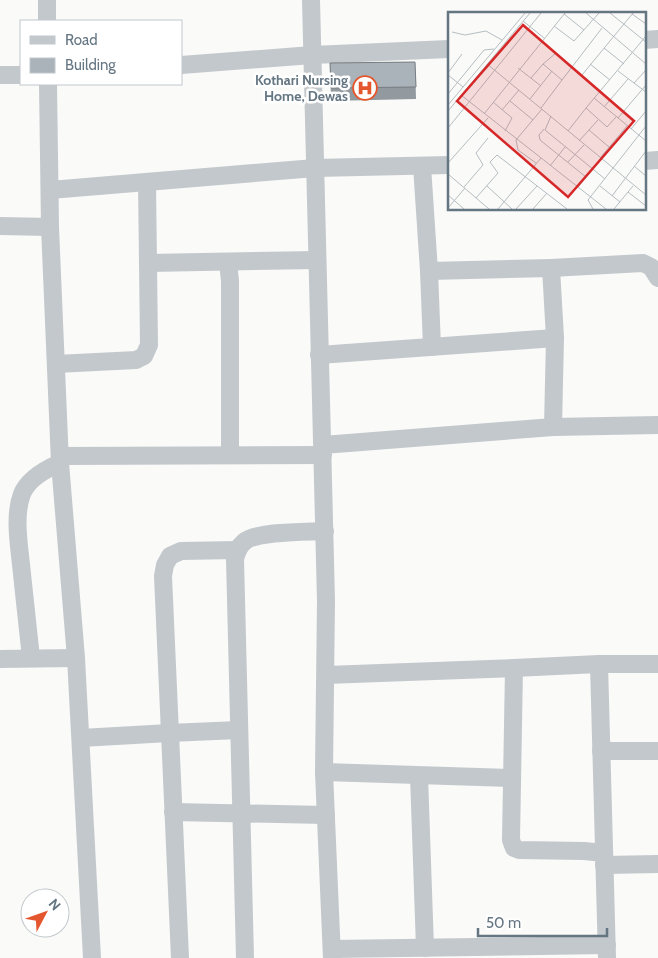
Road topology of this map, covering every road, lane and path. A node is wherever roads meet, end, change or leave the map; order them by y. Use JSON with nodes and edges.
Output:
{"nodes":[{"id":1,"x":47,"y":0,"type":"edge"},
{"id":2,"x":311,"y":0,"type":"edge"},
{"id":3,"x":47,"y":20,"type":"edge"},
{"id":4,"x":448,"y":49,"type":"edge"},
{"id":5,"x":312,"y":55,"type":"junction"},
{"id":6,"x":182,"y":65,"type":"edge"},
{"id":7,"x":0,"y":75,"type":"edge"},
{"id":8,"x":20,"y":75,"type":"edge"},
{"id":9,"x":48,"y":85,"type":"edge"},
{"id":10,"x":448,"y":165,"type":"edge"},
{"id":11,"x":422,"y":166,"type":"junction"},
{"id":12,"x":315,"y":168,"type":"junction"},
{"id":13,"x":147,"y":182,"type":"junction"},
{"id":14,"x":50,"y":190,"type":"junction"},
{"id":15,"x":0,"y":226,"type":"edge"},
{"id":16,"x":50,"y":227,"type":"junction"},
{"id":17,"x":317,"y":260,"type":"junction"},
{"id":18,"x":228,"y":262,"type":"junction"},
{"id":19,"x":148,"y":263,"type":"junction"},
{"id":20,"x":551,"y":268,"type":"junction"},
{"id":21,"x":429,"y":271,"type":"junction"},
{"id":22,"x":658,"y":278,"type":"edge"},
{"id":23,"x":555,"y":338,"type":"junction"},
{"id":24,"x":432,"y":347,"type":"junction"},
{"id":25,"x":319,"y":355,"type":"junction"},
{"id":26,"x":56,"y":364,"type":"junction"},
{"id":27,"x":658,"y":425,"type":"edge"},
{"id":28,"x":553,"y":427,"type":"junction"},
{"id":29,"x":323,"y":450,"type":"junction"},
{"id":30,"x":230,"y":455,"type":"junction"},
{"id":31,"x":60,"y":459,"type":"junction"},
{"id":32,"x":325,"y":530,"type":"junction"},
{"id":33,"x":237,"y":550,"type":"junction"},
{"id":34,"x":31,"y":658,"type":"junction"},
{"id":35,"x":76,"y":658,"type":"junction"},
{"id":36,"x":0,"y":659,"type":"edge"},
{"id":37,"x":599,"y":664,"type":"junction"},
{"id":38,"x":658,"y":664,"type":"edge"},
{"id":39,"x":514,"y":668,"type":"junction"},
{"id":40,"x":326,"y":675,"type":"junction"},
{"id":41,"x":239,"y":730,"type":"junction"},
{"id":42,"x":170,"y":733,"type":"junction"},
{"id":43,"x":80,"y":738,"type":"junction"},
{"id":44,"x":601,"y":751,"type":"junction"},
{"id":45,"x":658,"y":751,"type":"edge"},
{"id":46,"x":324,"y":772,"type":"junction"},
{"id":47,"x":420,"y":776,"type":"junction"},
{"id":48,"x":512,"y":778,"type":"junction"},
{"id":49,"x":173,"y":812,"type":"junction"},
{"id":50,"x":242,"y":813,"type":"junction"},
{"id":51,"x":326,"y":815,"type":"junction"},
{"id":52,"x":604,"y":859,"type":"junction"},
{"id":53,"x":658,"y":864,"type":"edge"},
{"id":54,"x":425,"y":948,"type":"junction"},
{"id":55,"x":607,"y":951,"type":"edge"},
{"id":56,"x":332,"y":953,"type":"edge"},
{"id":57,"x":92,"y":958,"type":"edge"},
{"id":58,"x":180,"y":958,"type":"edge"},
{"id":59,"x":245,"y":958,"type":"edge"}],
"edges":[{"from":1,"to":3,"type":"street"},
{"from":2,"to":5,"type":"street"},
{"from":4,"to":5,"type":"street"},
{"from":5,"to":6,"type":"street"},
{"from":5,"to":12,"type":"street"},
{"from":7,"to":8,"type":"street"},
{"from":9,"to":14,"type":"street"},
{"from":10,"to":11,"type":"street"},
{"from":11,"to":12,"type":"street"},
{"from":11,"to":21,"type":"street"},
{"from":12,"to":13,"type":"street"},
{"from":12,"to":17,"type":"street"},
{"from":13,"to":14,"type":"street"},
{"from":13,"to":19,"type":"street"},
{"from":14,"to":16,"type":"street"},
{"from":15,"to":16,"type":"street"},
{"from":16,"to":26,"type":"street"},
{"from":17,"to":18,"type":"street"},
{"from":17,"to":25,"type":"street"},
{"from":18,"to":19,"type":"street"},
{"from":18,"to":30,"type":"street"},
{"from":19,"to":26,"type":"street"},
{"from":20,"to":21,"type":"street"},
{"from":20,"to":22,"type":"street"},
{"from":20,"to":23,"type":"street"},
{"from":21,"to":24,"type":"street"},
{"from":23,"to":24,"type":"street"},
{"from":23,"to":28,"type":"street"},
{"from":24,"to":25,"type":"street"},
{"from":25,"to":29,"type":"street"},
{"from":26,"to":31,"type":"street"},
{"from":27,"to":28,"type":"street"},
{"from":28,"to":29,"type":"street"},
{"from":29,"to":30,"type":"street"},
{"from":29,"to":32,"type":"street"},
{"from":30,"to":31,"type":"street"},
{"from":31,"to":34,"type":"street"},
{"from":31,"to":35,"type":"street"},
{"from":32,"to":33,"type":"street"},
{"from":32,"to":40,"type":"street"},
{"from":33,"to":41,"type":"street"},
{"from":33,"to":42,"type":"street"},
{"from":34,"to":35,"type":"street"},
{"from":34,"to":36,"type":"street"},
{"from":35,"to":43,"type":"street"},
{"from":37,"to":38,"type":"street"},
{"from":37,"to":39,"type":"street"},
{"from":37,"to":44,"type":"street"},
{"from":39,"to":40,"type":"street"},
{"from":39,"to":48,"type":"street"},
{"from":40,"to":46,"type":"street"},
{"from":41,"to":42,"type":"street"},
{"from":41,"to":50,"type":"street"},
{"from":42,"to":43,"type":"street"},
{"from":42,"to":49,"type":"street"},
{"from":43,"to":57,"type":"street"},
{"from":44,"to":45,"type":"street"},
{"from":44,"to":52,"type":"street"},
{"from":46,"to":47,"type":"street"},
{"from":46,"to":51,"type":"street"},
{"from":47,"to":48,"type":"street"},
{"from":47,"to":54,"type":"street"},
{"from":48,"to":52,"type":"street"},
{"from":49,"to":50,"type":"street"},
{"from":49,"to":58,"type":"street"},
{"from":50,"to":51,"type":"street"},
{"from":50,"to":59,"type":"street"},
{"from":51,"to":56,"type":"street"},
{"from":52,"to":53,"type":"street"},
{"from":52,"to":55,"type":"street"},
{"from":54,"to":55,"type":"street"},
{"from":54,"to":56,"type":"street"}]}
